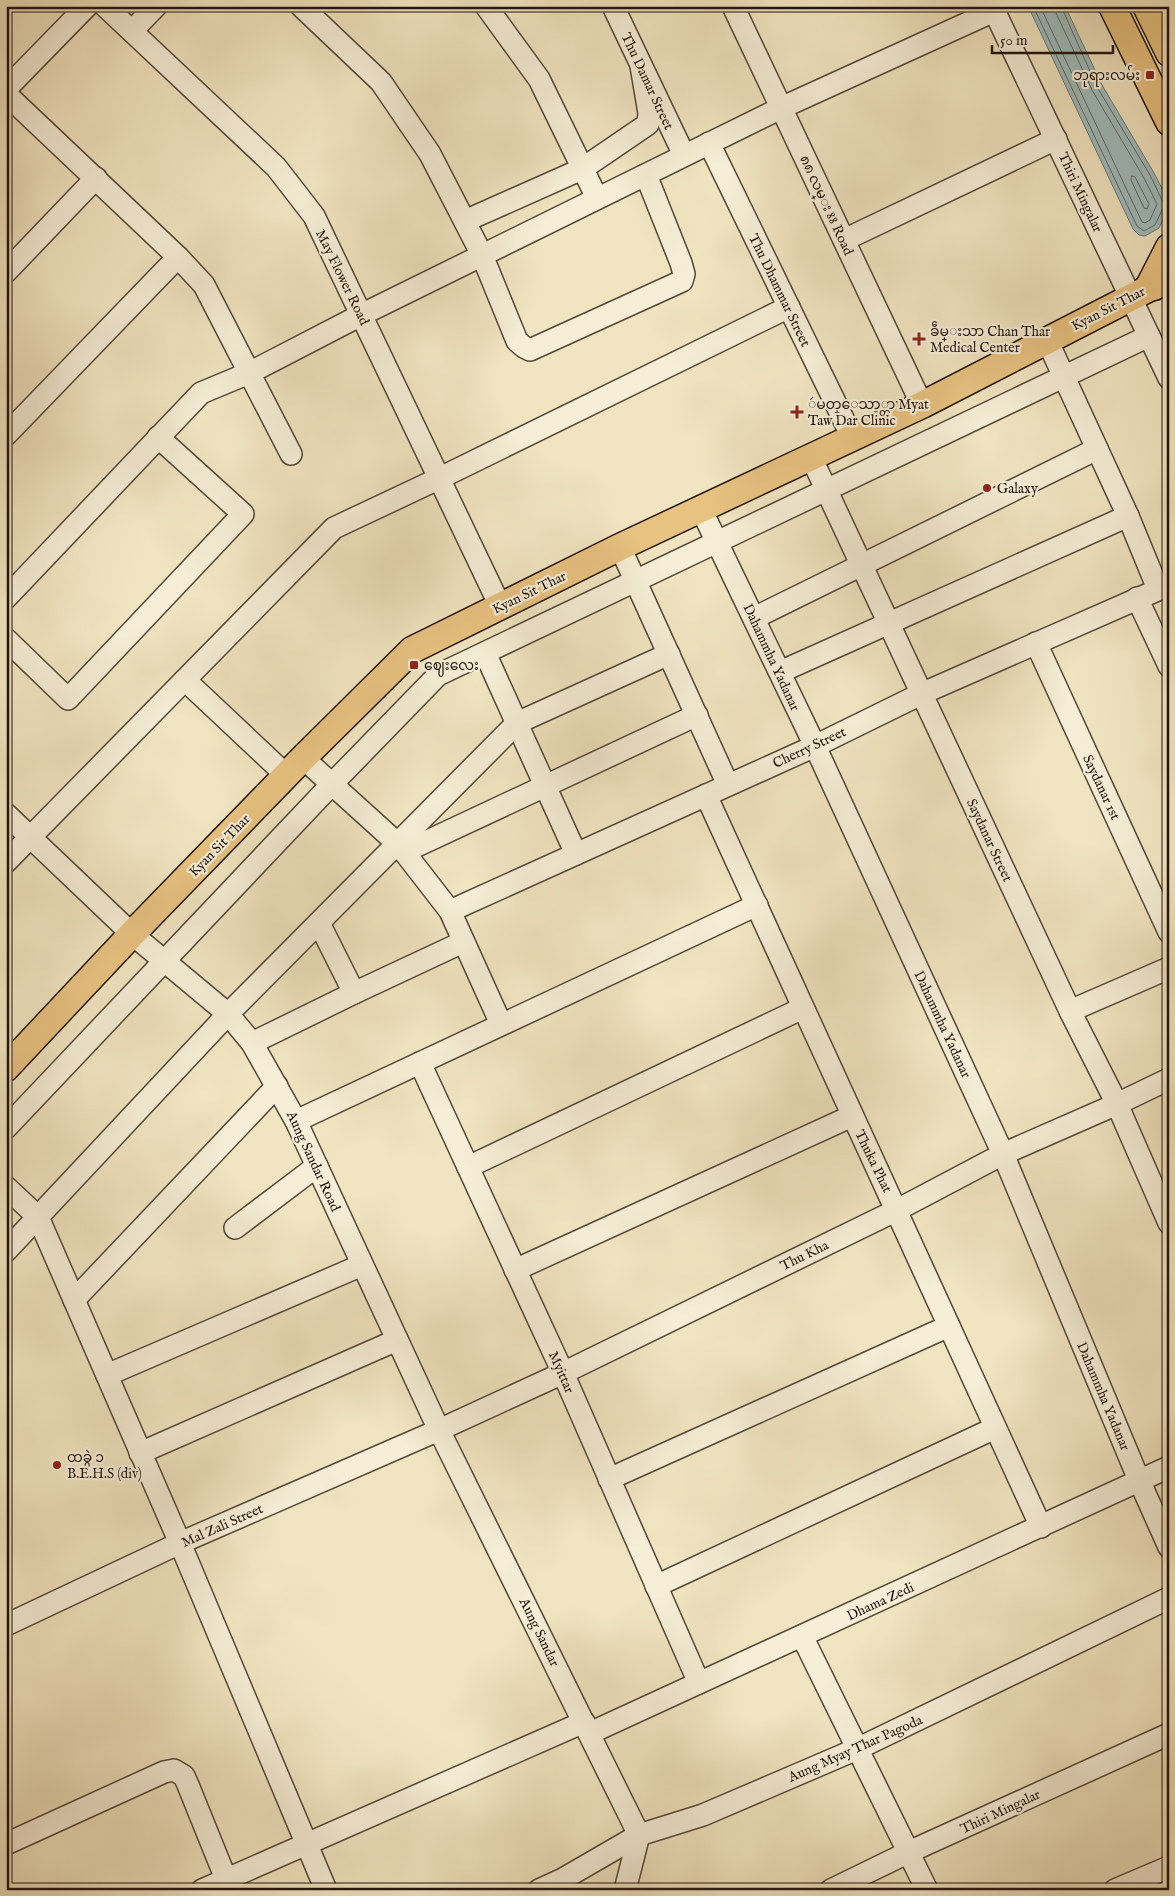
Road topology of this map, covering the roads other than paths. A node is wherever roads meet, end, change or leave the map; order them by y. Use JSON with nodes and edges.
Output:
{"nodes":[{"id":1,"x":87,"y":6,"type":"edge"},
{"id":2,"x":105,"y":6,"type":"edge"},
{"id":3,"x":156,"y":6,"type":"edge"},
{"id":4,"x":301,"y":6,"type":"edge"},
{"id":5,"x":486,"y":6,"type":"edge"},
{"id":6,"x":613,"y":6,"type":"edge"},
{"id":7,"x":733,"y":6,"type":"edge"},
{"id":8,"x":1112,"y":6,"type":"edge"},
{"id":9,"x":1146,"y":6,"type":"edge"},
{"id":10,"x":993,"y":8,"type":"edge"},
{"id":11,"x":132,"y":31,"type":"junction"},
{"id":12,"x":1169,"y":53,"type":"edge"},
{"id":13,"x":641,"y":66,"type":"junction"},
{"id":14,"x":6,"y":89,"type":"edge"},
{"id":15,"x":6,"y":94,"type":"edge"},
{"id":16,"x":781,"y":108,"type":"junction"},
{"id":17,"x":1169,"y":122,"type":"edge"},
{"id":18,"x":1056,"y":139,"type":"junction"},
{"id":19,"x":709,"y":143,"type":"junction"},
{"id":20,"x":684,"y":155,"type":"junction"},
{"id":21,"x":582,"y":169,"type":"junction"},
{"id":22,"x":646,"y":175,"type":"junction"},
{"id":23,"x":96,"y":178,"type":"junction"},
{"id":24,"x":597,"y":198,"type":"junction"},
{"id":25,"x":465,"y":221,"type":"junction"},
{"id":26,"x":844,"y":240,"type":"junction"},
{"id":27,"x":1169,"y":247,"type":"edge"},
{"id":28,"x":482,"y":255,"type":"junction"},
{"id":29,"x":178,"y":258,"type":"junction"},
{"id":30,"x":6,"y":272,"type":"edge"},
{"id":31,"x":1154,"y":287,"type":"edge"},
{"id":32,"x":789,"y":308,"type":"junction"},
{"id":33,"x":361,"y":315,"type":"junction"},
{"id":34,"x":1149,"y":336,"type":"junction"},
{"id":35,"x":1046,"y":340,"type":"junction"},
{"id":36,"x":249,"y":373,"type":"junction"},
{"id":37,"x":1063,"y":377,"type":"junction"},
{"id":38,"x":1169,"y":378,"type":"edge"},
{"id":39,"x":922,"y":405,"type":"junction"},
{"id":40,"x":6,"y":435,"type":"edge"},
{"id":41,"x":158,"y":437,"type":"junction"},
{"id":42,"x":852,"y":437,"type":"junction"},
{"id":43,"x":1097,"y":449,"type":"junction"},
{"id":44,"x":291,"y":454,"type":"dead end"},
{"id":45,"x":810,"y":457,"type":"junction"},
{"id":46,"x":440,"y":478,"type":"junction"},
{"id":47,"x":826,"y":490,"type":"junction"},
{"id":48,"x":701,"y":509,"type":"junction"},
{"id":49,"x":1128,"y":516,"type":"junction"},
{"id":50,"x":718,"y":542,"type":"junction"},
{"id":51,"x":620,"y":547,"type":"junction"},
{"id":52,"x":861,"y":565,"type":"junction"},
{"id":53,"x":636,"y":581,"type":"junction"},
{"id":54,"x":1164,"y":587,"type":"edge"},
{"id":55,"x":6,"y":598,"type":"edge"},
{"id":56,"x":1137,"y":598,"type":"junction"},
{"id":57,"x":500,"y":606,"type":"junction"},
{"id":58,"x":754,"y":618,"type":"junction"},
{"id":59,"x":888,"y":624,"type":"junction"},
{"id":60,"x":6,"y":639,"type":"edge"},
{"id":61,"x":1036,"y":643,"type":"junction"},
{"id":62,"x":485,"y":653,"type":"junction"},
{"id":63,"x":669,"y":654,"type":"junction"},
{"id":64,"x":1169,"y":666,"type":"edge"},
{"id":65,"x":780,"y":672,"type":"junction"},
{"id":66,"x":185,"y":680,"type":"junction"},
{"id":67,"x":921,"y":694,"type":"junction"},
{"id":68,"x":697,"y":715,"type":"junction"},
{"id":69,"x":517,"y":723,"type":"junction"},
{"id":70,"x":814,"y":746,"type":"junction"},
{"id":71,"x":295,"y":767,"type":"junction"},
{"id":72,"x":332,"y":784,"type":"junction"},
{"id":73,"x":728,"y":785,"type":"junction"},
{"id":74,"x":546,"y":786,"type":"junction"},
{"id":75,"x":706,"y":795,"type":"junction"},
{"id":76,"x":6,"y":814,"type":"edge"},
{"id":77,"x":31,"y":837,"type":"junction"},
{"id":78,"x":401,"y":848,"type":"junction"},
{"id":79,"x":576,"y":854,"type":"junction"},
{"id":80,"x":6,"y":862,"type":"edge"},
{"id":81,"x":756,"y":905,"type":"junction"},
{"id":82,"x":450,"y":911,"type":"junction"},
{"id":83,"x":319,"y":923,"type":"junction"},
{"id":84,"x":1169,"y":932,"type":"edge"},
{"id":85,"x":132,"y":934,"type":"junction"},
{"id":86,"x":463,"y":942,"type":"junction"},
{"id":87,"x":164,"y":961,"type":"junction"},
{"id":88,"x":1169,"y":968,"type":"edge"},
{"id":89,"x":354,"y":993,"type":"junction"},
{"id":90,"x":803,"y":1008,"type":"junction"},
{"id":91,"x":1070,"y":1011,"type":"junction"},
{"id":92,"x":228,"y":1014,"type":"junction"},
{"id":93,"x":501,"y":1024,"type":"junction"},
{"id":94,"x":252,"y":1043,"type":"junction"},
{"id":95,"x":420,"y":1063,"type":"junction"},
{"id":96,"x":6,"y":1068,"type":"edge"},
{"id":97,"x":1169,"y":1079,"type":"edge"},
{"id":98,"x":276,"y":1086,"type":"junction"},
{"id":99,"x":1117,"y":1104,"type":"junction"},
{"id":100,"x":852,"y":1116,"type":"junction"},
{"id":101,"x":296,"y":1121,"type":"junction"},
{"id":102,"x":6,"y":1128,"type":"edge"},
{"id":103,"x":1003,"y":1154,"type":"junction"},
{"id":104,"x":317,"y":1166,"type":"junction"},
{"id":105,"x":468,"y":1167,"type":"junction"},
{"id":106,"x":6,"y":1188,"type":"edge"},
{"id":107,"x":897,"y":1210,"type":"junction"},
{"id":108,"x":38,"y":1217,"type":"junction"},
{"id":109,"x":1167,"y":1217,"type":"edge"},
{"id":110,"x":235,"y":1228,"type":"dead end"},
{"id":111,"x":6,"y":1251,"type":"edge"},
{"id":112,"x":362,"y":1265,"type":"junction"},
{"id":113,"x":515,"y":1270,"type":"junction"},
{"id":114,"x":74,"y":1300,"type":"junction"},
{"id":115,"x":949,"y":1326,"type":"junction"},
{"id":116,"x":397,"y":1340,"type":"junction"},
{"id":117,"x":562,"y":1373,"type":"junction"},
{"id":118,"x":107,"y":1375,"type":"junction"},
{"id":119,"x":995,"y":1428,"type":"junction"},
{"id":120,"x":439,"y":1430,"type":"junction"},
{"id":121,"x":140,"y":1453,"type":"junction"},
{"id":122,"x":1169,"y":1467,"type":"edge"},
{"id":123,"x":609,"y":1479,"type":"junction"},
{"id":124,"x":1139,"y":1480,"type":"junction"},
{"id":125,"x":1041,"y":1527,"type":"junction"},
{"id":126,"x":180,"y":1543,"type":"junction"},
{"id":127,"x":1169,"y":1547,"type":"edge"},
{"id":128,"x":656,"y":1586,"type":"junction"},
{"id":129,"x":1169,"y":1598,"type":"edge"},
{"id":130,"x":6,"y":1625,"type":"edge"},
{"id":131,"x":802,"y":1636,"type":"junction"},
{"id":132,"x":699,"y":1683,"type":"junction"},
{"id":133,"x":587,"y":1728,"type":"junction"},
{"id":134,"x":1169,"y":1734,"type":"edge"},
{"id":135,"x":857,"y":1749,"type":"junction"},
{"id":136,"x":639,"y":1836,"type":"junction"},
{"id":137,"x":6,"y":1844,"type":"edge"},
{"id":138,"x":306,"y":1844,"type":"junction"},
{"id":139,"x":909,"y":1852,"type":"junction"},
{"id":140,"x":1169,"y":1867,"type":"edge"},
{"id":141,"x":226,"y":1879,"type":"junction"},
{"id":142,"x":202,"y":1890,"type":"edge"},
{"id":143,"x":326,"y":1890,"type":"edge"},
{"id":144,"x":539,"y":1890,"type":"edge"},
{"id":145,"x":625,"y":1890,"type":"edge"},
{"id":146,"x":831,"y":1890,"type":"edge"},
{"id":147,"x":926,"y":1890,"type":"edge"},
{"id":148,"x":1115,"y":1890,"type":"edge"}],
"edges":[{"from":1,"to":14,"type":"street"},
{"from":2,"to":11,"type":"street","name":"May Flower Road"},
{"from":3,"to":11,"type":"street"},
{"from":4,"to":25,"type":"street"},
{"from":5,"to":21,"type":"street"},
{"from":6,"to":13,"type":"street","name":"Thu Damar Street"},
{"from":7,"to":16,"type":"street","name":"၈၈ လမ္း 88 Road"},
{"from":8,"to":17,"type":"main road"},
{"from":9,"to":12,"type":"main road"},
{"from":10,"to":16,"type":"street"},
{"from":10,"to":18,"type":"street","name":"Thiri Mingalar"},
{"from":11,"to":33,"type":"street","name":"May Flower Road"},
{"from":13,"to":20,"type":"street","name":"Thu Damar Street"},
{"from":13,"to":21,"type":"street"},
{"from":15,"to":23,"type":"street"},
{"from":16,"to":19,"type":"street"},
{"from":16,"to":26,"type":"street","name":"၈၈ လမ္း 88 Road"},
{"from":18,"to":26,"type":"street"},
{"from":18,"to":31,"type":"street","name":"Thiri Mingalar"},
{"from":19,"to":20,"type":"street"},
{"from":19,"to":32,"type":"street","name":"Thu Dhammar Street"},
{"from":20,"to":22,"type":"street"},
{"from":21,"to":24,"type":"street"},
{"from":21,"to":25,"type":"street"},
{"from":22,"to":24,"type":"street"},
{"from":22,"to":28,"type":"street"},
{"from":23,"to":29,"type":"street"},
{"from":23,"to":30,"type":"street"},
{"from":24,"to":28,"type":"street"},
{"from":25,"to":28,"type":"street"},
{"from":26,"to":39,"type":"street","name":"၈၈ လမ္း 88 Road"},
{"from":27,"to":31,"type":"main road"},
{"from":28,"to":33,"type":"street"},
{"from":29,"to":36,"type":"street"},
{"from":29,"to":40,"type":"street"},
{"from":31,"to":34,"type":"street","name":"Thiri Mingalar"},
{"from":31,"to":35,"type":"main road","name":"Kyan Sit Thar"},
{"from":32,"to":42,"type":"street","name":"Thu Dhammar Street"},
{"from":32,"to":46,"type":"street"},
{"from":33,"to":36,"type":"street"},
{"from":33,"to":46,"type":"street","name":"May Flower Road"},
{"from":34,"to":37,"type":"street"},
{"from":34,"to":38,"type":"street","name":"Thiri Mingalar"},
{"from":35,"to":37,"type":"street"},
{"from":35,"to":39,"type":"main road","name":"Kyan Sit Thar"},
{"from":36,"to":41,"type":"street"},
{"from":36,"to":44,"type":"street"},
{"from":37,"to":43,"type":"street"},
{"from":37,"to":47,"type":"street"},
{"from":39,"to":42,"type":"main road","name":"Kyan Sit Thar"},
{"from":41,"to":55,"type":"street"},
{"from":41,"to":60,"type":"street"},
{"from":42,"to":45,"type":"main road","name":"Kyan Sit Thar"},
{"from":43,"to":49,"type":"street"},
{"from":43,"to":52,"type":"street"},
{"from":45,"to":47,"type":"street","name":"Saydanar Street"},
{"from":45,"to":48,"type":"main road","name":"Kyan Sit Thar"},
{"from":46,"to":57,"type":"street","name":"May Flower Road"},
{"from":46,"to":66,"type":"street"},
{"from":47,"to":50,"type":"street"},
{"from":47,"to":52,"type":"street","name":"Saydanar Street"},
{"from":48,"to":50,"type":"street","name":"Dahammha Yadanar"},
{"from":48,"to":51,"type":"main road","name":"Kyan Sit Thar"},
{"from":49,"to":54,"type":"street"},
{"from":49,"to":59,"type":"street"},
{"from":50,"to":53,"type":"street"},
{"from":50,"to":58,"type":"street","name":"Dahammha Yadanar"},
{"from":51,"to":53,"type":"street"},
{"from":51,"to":57,"type":"main road","name":"Kyan Sit Thar"},
{"from":52,"to":58,"type":"street"},
{"from":52,"to":59,"type":"street","name":"Saydanar Street"},
{"from":53,"to":62,"type":"street"},
{"from":53,"to":63,"type":"street"},
{"from":54,"to":56,"type":"street","name":"Cherry Street"},
{"from":56,"to":61,"type":"street","name":"Cherry Street"},
{"from":56,"to":64,"type":"street"},
{"from":57,"to":71,"type":"main road","name":"Kyan Sit Thar"},
{"from":58,"to":65,"type":"street","name":"Dahammha Yadanar"},
{"from":59,"to":65,"type":"street"},
{"from":59,"to":67,"type":"street","name":"Saydanar Street"},
{"from":61,"to":67,"type":"street","name":"Cherry Street"},
{"from":61,"to":84,"type":"street","name":"Saydanar 1st"},
{"from":62,"to":69,"type":"street"},
{"from":62,"to":72,"type":"street"},
{"from":63,"to":68,"type":"street"},
{"from":63,"to":69,"type":"street"},
{"from":65,"to":70,"type":"street","name":"Dahammha Yadanar"},
{"from":66,"to":71,"type":"street"},
{"from":66,"to":77,"type":"street"},
{"from":67,"to":70,"type":"street","name":"Cherry Street"},
{"from":67,"to":91,"type":"street","name":"Saydanar Street"},
{"from":68,"to":73,"type":"street"},
{"from":68,"to":74,"type":"street"},
{"from":69,"to":74,"type":"street"},
{"from":69,"to":78,"type":"street"},
{"from":70,"to":73,"type":"street","name":"Cherry Street"},
{"from":70,"to":103,"type":"street","name":"Dahammha Yadanar"},
{"from":71,"to":72,"type":"street"},
{"from":71,"to":85,"type":"main road","name":"Kyan Sit Thar"},
{"from":72,"to":78,"type":"street"},
{"from":72,"to":87,"type":"street"},
{"from":73,"to":75,"type":"street","name":"Cherry Street"},
{"from":74,"to":78,"type":"street"},
{"from":74,"to":79,"type":"street"},
{"from":75,"to":79,"type":"street","name":"Cherry Street"},
{"from":75,"to":81,"type":"street","name":"Thuka Phat"},
{"from":76,"to":77,"type":"street","name":"Aung Sandar Road"},
{"from":77,"to":80,"type":"street"},
{"from":77,"to":85,"type":"street","name":"Aung Sandar Road"},
{"from":78,"to":82,"type":"street"},
{"from":78,"to":83,"type":"street"},
{"from":79,"to":82,"type":"street","name":"Cherry Street"},
{"from":81,"to":90,"type":"street","name":"Thuka Phat"},
{"from":81,"to":93,"type":"street"},
{"from":82,"to":86,"type":"street"},
{"from":83,"to":89,"type":"street"},
{"from":83,"to":92,"type":"street"},
{"from":85,"to":87,"type":"street","name":"Aung Sandar Road"},
{"from":85,"to":96,"type":"main road","name":"Kyan Sit Thar"},
{"from":86,"to":89,"type":"street"},
{"from":86,"to":93,"type":"street"},
{"from":87,"to":92,"type":"street","name":"Aung Sandar Road"},
{"from":87,"to":102,"type":"street"},
{"from":88,"to":91,"type":"street"},
{"from":89,"to":94,"type":"street"},
{"from":90,"to":100,"type":"street","name":"Thuka Phat"},
{"from":90,"to":105,"type":"street"},
{"from":91,"to":99,"type":"street","name":"Saydanar Street"},
{"from":92,"to":94,"type":"street","name":"Aung Sandar Road"},
{"from":92,"to":108,"type":"street"},
{"from":93,"to":95,"type":"street"},
{"from":94,"to":98,"type":"street","name":"Aung Sandar Road"},
{"from":95,"to":101,"type":"street"},
{"from":95,"to":105,"type":"street","name":"Myittar"},
{"from":97,"to":99,"type":"street","name":"Thu Kha"},
{"from":98,"to":101,"type":"street","name":"Aung Sandar Road"},
{"from":98,"to":114,"type":"street"},
{"from":99,"to":103,"type":"street","name":"Thu Kha"},
{"from":99,"to":109,"type":"street","name":"Saydanar Street"},
{"from":100,"to":107,"type":"street","name":"Thuka Phat"},
{"from":100,"to":113,"type":"street"},
{"from":101,"to":104,"type":"street","name":"Aung Sandar Road"},
{"from":103,"to":107,"type":"street","name":"Thu Kha"},
{"from":103,"to":124,"type":"street","name":"Dahammha Yadanar"},
{"from":104,"to":110,"type":"street"},
{"from":104,"to":112,"type":"street","name":"Aung Sandar Road"},
{"from":105,"to":113,"type":"street","name":"Myittar"},
{"from":106,"to":108,"type":"street"},
{"from":107,"to":115,"type":"street","name":"Thuka Phat"},
{"from":107,"to":117,"type":"street","name":"Thu Kha"},
{"from":108,"to":111,"type":"street"},
{"from":108,"to":114,"type":"street"},
{"from":112,"to":116,"type":"street","name":"Aung Sandar Road"},
{"from":112,"to":118,"type":"street"},
{"from":113,"to":117,"type":"street","name":"Myittar"},
{"from":114,"to":118,"type":"street"},
{"from":115,"to":119,"type":"street","name":"Thuka Phat"},
{"from":115,"to":123,"type":"street"},
{"from":116,"to":120,"type":"street","name":"Aung Sandar Road"},
{"from":116,"to":121,"type":"street"},
{"from":117,"to":120,"type":"street","name":"Thu Kha"},
{"from":117,"to":123,"type":"street","name":"Myittar"},
{"from":118,"to":121,"type":"street"},
{"from":119,"to":125,"type":"street","name":"Thuka Phat"},
{"from":119,"to":128,"type":"street"},
{"from":120,"to":126,"type":"street","name":"Mal Zali Street"},
{"from":120,"to":133,"type":"street","name":"Aung Sandar"},
{"from":121,"to":126,"type":"street"},
{"from":122,"to":124,"type":"street","name":"Dhama Zedi"},
{"from":123,"to":128,"type":"street","name":"Myittar"},
{"from":124,"to":125,"type":"street","name":"Dhama Zedi"},
{"from":124,"to":127,"type":"street","name":"Dahammha Yadanar"},
{"from":125,"to":131,"type":"street","name":"Dhama Zedi"},
{"from":126,"to":130,"type":"street","name":"Mal Zali Street"},
{"from":126,"to":138,"type":"street"},
{"from":128,"to":132,"type":"street","name":"Myittar"},
{"from":129,"to":135,"type":"street","name":"Aung Myay Thar Pagoda"},
{"from":131,"to":132,"type":"street","name":"Dhama Zedi"},
{"from":131,"to":135,"type":"street"},
{"from":132,"to":133,"type":"street","name":"Dhama Zedi"},
{"from":133,"to":136,"type":"street","name":"Aung Sandar"},
{"from":133,"to":138,"type":"street","name":"Dhama Zedi"},
{"from":134,"to":139,"type":"street","name":"Thiri Mingalar"},
{"from":135,"to":136,"type":"street","name":"Aung Myay Thar Pagoda"},
{"from":135,"to":139,"type":"street"},
{"from":136,"to":144,"type":"street","name":"Aung Myay Thar Pagoda"},
{"from":136,"to":145,"type":"street"},
{"from":137,"to":141,"type":"street"},
{"from":138,"to":141,"type":"street","name":"Dhama Zedi"},
{"from":138,"to":143,"type":"street"},
{"from":139,"to":146,"type":"street","name":"Thiri Mingalar"},
{"from":139,"to":147,"type":"street"},
{"from":140,"to":148,"type":"street"},
{"from":141,"to":142,"type":"street","name":"Dhama Zedi"}]}
